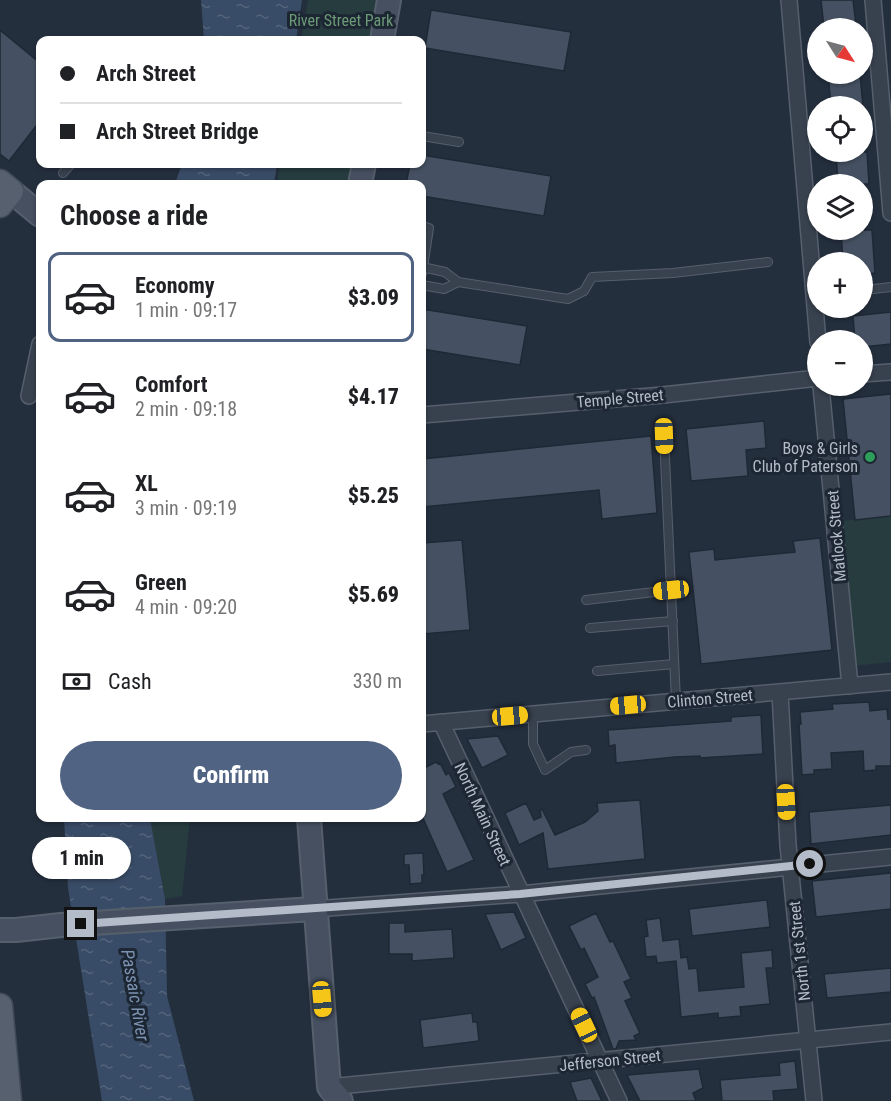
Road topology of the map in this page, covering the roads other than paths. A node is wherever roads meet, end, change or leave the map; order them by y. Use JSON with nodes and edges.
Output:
{"nodes":[{"id":1,"x":389,"y":0,"type":"edge"},
{"id":2,"x":789,"y":0,"type":"edge"},
{"id":3,"x":873,"y":0,"type":"edge"},
{"id":4,"x":383,"y":36,"type":"edge"},
{"id":5,"x":426,"y":137,"type":"edge"},
{"id":6,"x":459,"y":142,"type":"dead end"},
{"id":7,"x":67,"y":168,"type":"edge"},
{"id":8,"x":63,"y":173,"type":"dead end"},
{"id":9,"x":4,"y":193,"type":"edge"},
{"id":10,"x":36,"y":213,"type":"edge"},
{"id":11,"x":891,"y":213,"type":"edge"},
{"id":12,"x":426,"y":227,"type":"edge"},
{"id":13,"x":426,"y":246,"type":"edge"},
{"id":14,"x":768,"y":262,"type":"dead end"},
{"id":15,"x":426,"y":270,"type":"edge"},
{"id":16,"x":458,"y":282,"type":"junction"},
{"id":17,"x":426,"y":286,"type":"edge"},
{"id":18,"x":891,"y":286,"type":"edge"},
{"id":19,"x":873,"y":289,"type":"edge"},
{"id":20,"x":817,"y":330,"type":"edge"},
{"id":21,"x":36,"y":363,"type":"edge"},
{"id":22,"x":891,"y":372,"type":"edge"},
{"id":23,"x":873,"y":373,"type":"edge"},
{"id":24,"x":807,"y":379,"type":"edge"},
{"id":25,"x":29,"y":396,"type":"dead end"},
{"id":26,"x":822,"y":396,"type":"edge"},
{"id":27,"x":426,"y":415,"type":"edge"},
{"id":28,"x":664,"y":436,"type":"dead end"},
{"id":29,"x":671,"y":590,"type":"junction"},
{"id":30,"x":586,"y":600,"type":"dead end"},
{"id":31,"x":673,"y":621,"type":"junction"},
{"id":32,"x":590,"y":628,"type":"dead end"},
{"id":33,"x":674,"y":664,"type":"junction"},
{"id":34,"x":597,"y":670,"type":"dead end"},
{"id":35,"x":891,"y":682,"type":"edge"},
{"id":36,"x":850,"y":686,"type":"junction"},
{"id":37,"x":780,"y":692,"type":"junction"},
{"id":38,"x":676,"y":701,"type":"junction"},
{"id":39,"x":533,"y":714,"type":"junction"},
{"id":40,"x":441,"y":722,"type":"junction"},
{"id":41,"x":426,"y":724,"type":"edge"},
{"id":42,"x":586,"y":750,"type":"dead end"},
{"id":43,"x":309,"y":822,"type":"edge"},
{"id":44,"x":891,"y":857,"type":"edge"},
{"id":45,"x":790,"y":865,"type":"junction"},
{"id":46,"x":520,"y":894,"type":"junction"},
{"id":47,"x":315,"y":909,"type":"junction"},
{"id":48,"x":0,"y":930,"type":"edge"},
{"id":49,"x":1,"y":1021,"type":"edge"},
{"id":50,"x":891,"y":1032,"type":"edge"},
{"id":51,"x":808,"y":1041,"type":"junction"},
{"id":52,"x":601,"y":1061,"type":"junction"},
{"id":53,"x":333,"y":1096,"type":"edge"},
{"id":54,"x":9,"y":1101,"type":"edge"},
{"id":55,"x":619,"y":1101,"type":"edge"},
{"id":56,"x":814,"y":1101,"type":"edge"}],
"edges":[{"from":1,"to":4,"type":"street"},
{"from":2,"to":20,"type":"street"},
{"from":3,"to":11,"type":"street"},
{"from":5,"to":6,"type":"lane"},
{"from":7,"to":8,"type":"lane"},
{"from":9,"to":10,"type":"street"},
{"from":12,"to":13,"type":"lane"},
{"from":14,"to":16,"type":"lane"},
{"from":15,"to":16,"type":"lane"},
{"from":16,"to":17,"type":"lane"},
{"from":18,"to":19,"type":"lane"},
{"from":21,"to":25,"type":"street"},
{"from":22,"to":23,"type":"street"},
{"from":24,"to":27,"type":"street","name":"Temple Street"},
{"from":26,"to":36,"type":"street","name":"Matlock Street"},
{"from":28,"to":29,"type":"lane"},
{"from":29,"to":30,"type":"lane"},
{"from":29,"to":31,"type":"lane"},
{"from":31,"to":32,"type":"lane"},
{"from":31,"to":33,"type":"lane"},
{"from":33,"to":34,"type":"lane"},
{"from":33,"to":38,"type":"lane"},
{"from":35,"to":36,"type":"street","name":"Clinton Street"},
{"from":36,"to":37,"type":"street","name":"Clinton Street"},
{"from":37,"to":38,"type":"street","name":"Clinton Street"},
{"from":37,"to":45,"type":"street","name":"North 1st Street"},
{"from":38,"to":39,"type":"street","name":"Clinton Street"},
{"from":39,"to":40,"type":"street","name":"Clinton Street"},
{"from":39,"to":42,"type":"lane"},
{"from":40,"to":41,"type":"street","name":"Clinton Street"},
{"from":40,"to":46,"type":"street","name":"North Main Street"},
{"from":43,"to":47,"type":"street"},
{"from":44,"to":45,"type":"street"},
{"from":45,"to":46,"type":"street"},
{"from":45,"to":51,"type":"street","name":"North 1st Street"},
{"from":46,"to":47,"type":"street"},
{"from":46,"to":52,"type":"street","name":"North Main Street"},
{"from":47,"to":48,"type":"street"},
{"from":47,"to":53,"type":"street"},
{"from":49,"to":54,"type":"main road"},
{"from":50,"to":51,"type":"street","name":"Jefferson Street"},
{"from":51,"to":52,"type":"street","name":"Jefferson Street"},
{"from":51,"to":56,"type":"street","name":"North 1st Street"},
{"from":52,"to":53,"type":"street","name":"Jefferson Street"},
{"from":52,"to":55,"type":"street","name":"North Main Street"}]}
